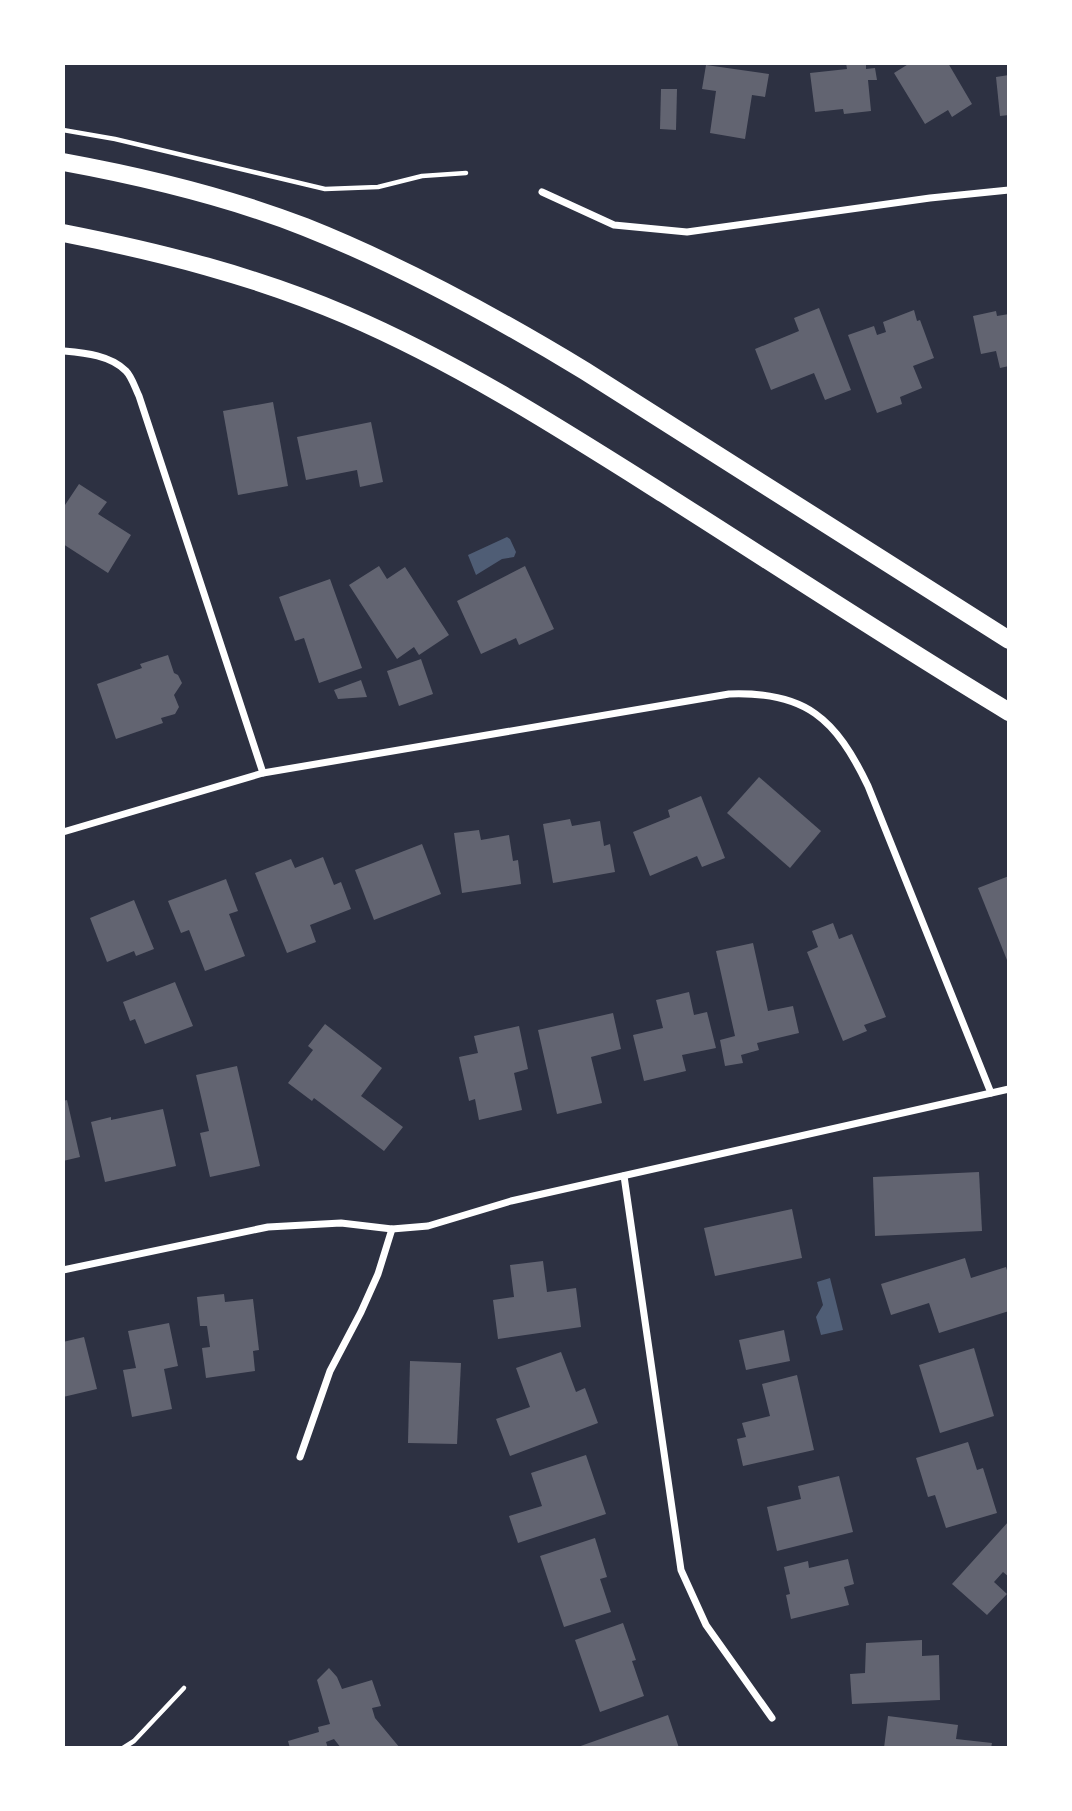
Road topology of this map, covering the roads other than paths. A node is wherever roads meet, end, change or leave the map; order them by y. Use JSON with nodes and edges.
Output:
{"nodes":[{"id":1,"x":63,"y":162,"type":"edge"},
{"id":2,"x":1009,"y":190,"type":"edge"},
{"id":3,"x":542,"y":192,"type":"dead end"},
{"id":4,"x":63,"y":233,"type":"edge"},
{"id":5,"x":63,"y":351,"type":"edge"},
{"id":6,"x":1009,"y":640,"type":"edge"},
{"id":7,"x":1009,"y":712,"type":"edge"},
{"id":8,"x":263,"y":774,"type":"junction"},
{"id":9,"x":63,"y":832,"type":"edge"},
{"id":10,"x":1009,"y":1089,"type":"edge"},
{"id":11,"x":991,"y":1093,"type":"junction"},
{"id":12,"x":624,"y":1176,"type":"junction"},
{"id":13,"x":392,"y":1229,"type":"junction"},
{"id":14,"x":63,"y":1270,"type":"edge"},
{"id":15,"x":300,"y":1457,"type":"dead end"},
{"id":16,"x":772,"y":1718,"type":"dead end"}],
"edges":[{"from":1,"to":6,"type":"main road"},
{"from":2,"to":3,"type":"street"},
{"from":4,"to":7,"type":"main road"},
{"from":5,"to":8,"type":"street"},
{"from":8,"to":9,"type":"street"},
{"from":8,"to":11,"type":"street"},
{"from":10,"to":11,"type":"street"},
{"from":11,"to":12,"type":"street"},
{"from":12,"to":13,"type":"street"},
{"from":12,"to":16,"type":"street"},
{"from":13,"to":14,"type":"street"},
{"from":13,"to":15,"type":"street"}]}
